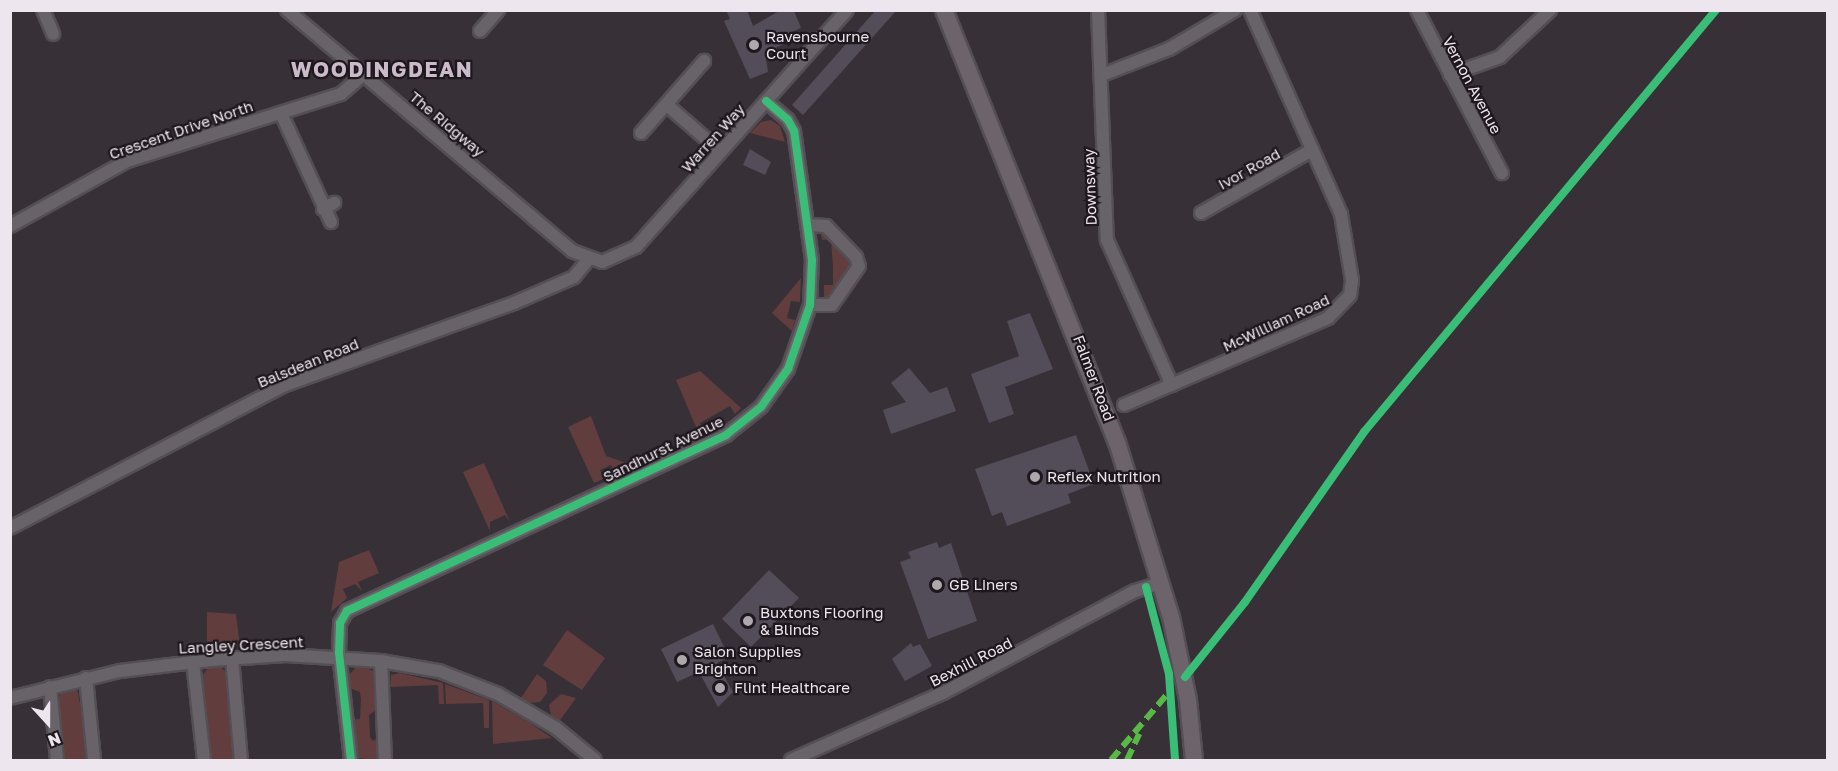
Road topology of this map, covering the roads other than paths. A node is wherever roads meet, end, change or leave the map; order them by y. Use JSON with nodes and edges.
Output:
{"nodes":[{"id":1,"x":43,"y":10,"type":"edge"},
{"id":2,"x":287,"y":10,"type":"edge"},
{"id":3,"x":498,"y":10,"type":"edge"},
{"id":4,"x":847,"y":10,"type":"edge"},
{"id":5,"x":944,"y":10,"type":"edge"},
{"id":6,"x":1098,"y":10,"type":"edge"},
{"id":7,"x":1235,"y":10,"type":"edge"},
{"id":8,"x":1250,"y":10,"type":"edge"},
{"id":9,"x":1417,"y":10,"type":"edge"},
{"id":10,"x":1550,"y":10,"type":"edge"},
{"id":11,"x":480,"y":31,"type":"dead end"},
{"id":12,"x":53,"y":34,"type":"dead end"},
{"id":13,"x":704,"y":61,"type":"dead end"},
{"id":14,"x":364,"y":74,"type":"junction"},
{"id":15,"x":1102,"y":75,"type":"junction"},
{"id":16,"x":1450,"y":75,"type":"junction"},
{"id":17,"x":766,"y":101,"type":"junction"},
{"id":18,"x":667,"y":105,"type":"junction"},
{"id":19,"x":281,"y":113,"type":"junction"},
{"id":20,"x":641,"y":133,"type":"dead end"},
{"id":21,"x":1312,"y":150,"type":"junction"},
{"id":22,"x":720,"y":151,"type":"junction"},
{"id":23,"x":1502,"y":173,"type":"dead end"},
{"id":24,"x":334,"y":203,"type":"dead end"},
{"id":25,"x":322,"y":209,"type":"junction"},
{"id":26,"x":1201,"y":213,"type":"dead end"},
{"id":27,"x":331,"y":222,"type":"dead end"},
{"id":28,"x":808,"y":225,"type":"junction"},
{"id":29,"x":10,"y":226,"type":"edge"},
{"id":30,"x":588,"y":260,"type":"junction"},
{"id":31,"x":810,"y":305,"type":"junction"},
{"id":32,"x":1172,"y":385,"type":"junction"},
{"id":33,"x":1124,"y":405,"type":"dead end"},
{"id":34,"x":10,"y":528,"type":"edge"},
{"id":35,"x":1162,"y":583,"type":"junction"},
{"id":36,"x":232,"y":658,"type":"junction"},
{"id":37,"x":340,"y":658,"type":"junction"},
{"id":38,"x":381,"y":661,"type":"junction"},
{"id":39,"x":192,"y":662,"type":"junction"},
{"id":40,"x":86,"y":678,"type":"junction"},
{"id":41,"x":50,"y":687,"type":"junction"},
{"id":42,"x":10,"y":698,"type":"edge"},
{"id":43,"x":57,"y":760,"type":"edge"},
{"id":44,"x":94,"y":760,"type":"edge"},
{"id":45,"x":204,"y":760,"type":"edge"},
{"id":46,"x":241,"y":760,"type":"edge"},
{"id":47,"x":351,"y":760,"type":"edge"},
{"id":48,"x":385,"y":760,"type":"edge"},
{"id":49,"x":595,"y":760,"type":"edge"},
{"id":50,"x":791,"y":760,"type":"edge"},
{"id":51,"x":1194,"y":760,"type":"edge"}],
"edges":[{"from":1,"to":12,"type":"street"},
{"from":2,"to":14,"type":"street","name":"The Ridgway"},
{"from":3,"to":11,"type":"street"},
{"from":4,"to":17,"type":"street","name":"Warren Way"},
{"from":5,"to":35,"type":"main road","name":"Falmer Road"},
{"from":6,"to":15,"type":"street","name":"Downsway"},
{"from":7,"to":15,"type":"street"},
{"from":8,"to":21,"type":"street","name":"McWilliam Road"},
{"from":9,"to":16,"type":"street","name":"Vernon Avenue"},
{"from":10,"to":16,"type":"street"},
{"from":13,"to":18,"type":"street"},
{"from":14,"to":19,"type":"street","name":"Crescent Drive North"},
{"from":14,"to":30,"type":"street","name":"The Ridgway"},
{"from":15,"to":32,"type":"street","name":"Downsway"},
{"from":16,"to":23,"type":"street","name":"Vernon Avenue"},
{"from":17,"to":22,"type":"street","name":"Warren Way"},
{"from":17,"to":28,"type":"street","name":"Sandhurst Avenue"},
{"from":18,"to":20,"type":"street"},
{"from":18,"to":22,"type":"street"},
{"from":19,"to":25,"type":"street"},
{"from":19,"to":29,"type":"street","name":"Crescent Drive North"},
{"from":21,"to":26,"type":"street","name":"Ivor Road"},
{"from":21,"to":32,"type":"street","name":"McWilliam Road"},
{"from":22,"to":30,"type":"street","name":"Warren Way"},
{"from":24,"to":25,"type":"street"},
{"from":25,"to":27,"type":"street"},
{"from":28,"to":31,"type":"street","name":"Sandhurst Avenue"},
{"from":28,"to":31,"type":"street"},
{"from":30,"to":34,"type":"street","name":"Balsdean Road"},
{"from":31,"to":37,"type":"street","name":"Sandhurst Avenue"},
{"from":32,"to":33,"type":"street","name":"McWilliam Road"},
{"from":35,"to":50,"type":"street","name":"Bexhill Road"},
{"from":35,"to":51,"type":"main road","name":"Falmer Road"},
{"from":36,"to":37,"type":"street","name":"Langley Crescent"},
{"from":36,"to":39,"type":"street","name":"Langley Crescent"},
{"from":36,"to":46,"type":"street"},
{"from":37,"to":38,"type":"street","name":"Langley Crescent"},
{"from":37,"to":47,"type":"street","name":"Sandhurst Avenue"},
{"from":38,"to":48,"type":"street"},
{"from":38,"to":49,"type":"street","name":"Langley Crescent"},
{"from":39,"to":40,"type":"street","name":"Langley Crescent"},
{"from":39,"to":45,"type":"street"},
{"from":40,"to":41,"type":"street","name":"Langley Crescent"},
{"from":40,"to":44,"type":"street"},
{"from":41,"to":42,"type":"street","name":"Langley Crescent"},
{"from":41,"to":43,"type":"street"}]}
